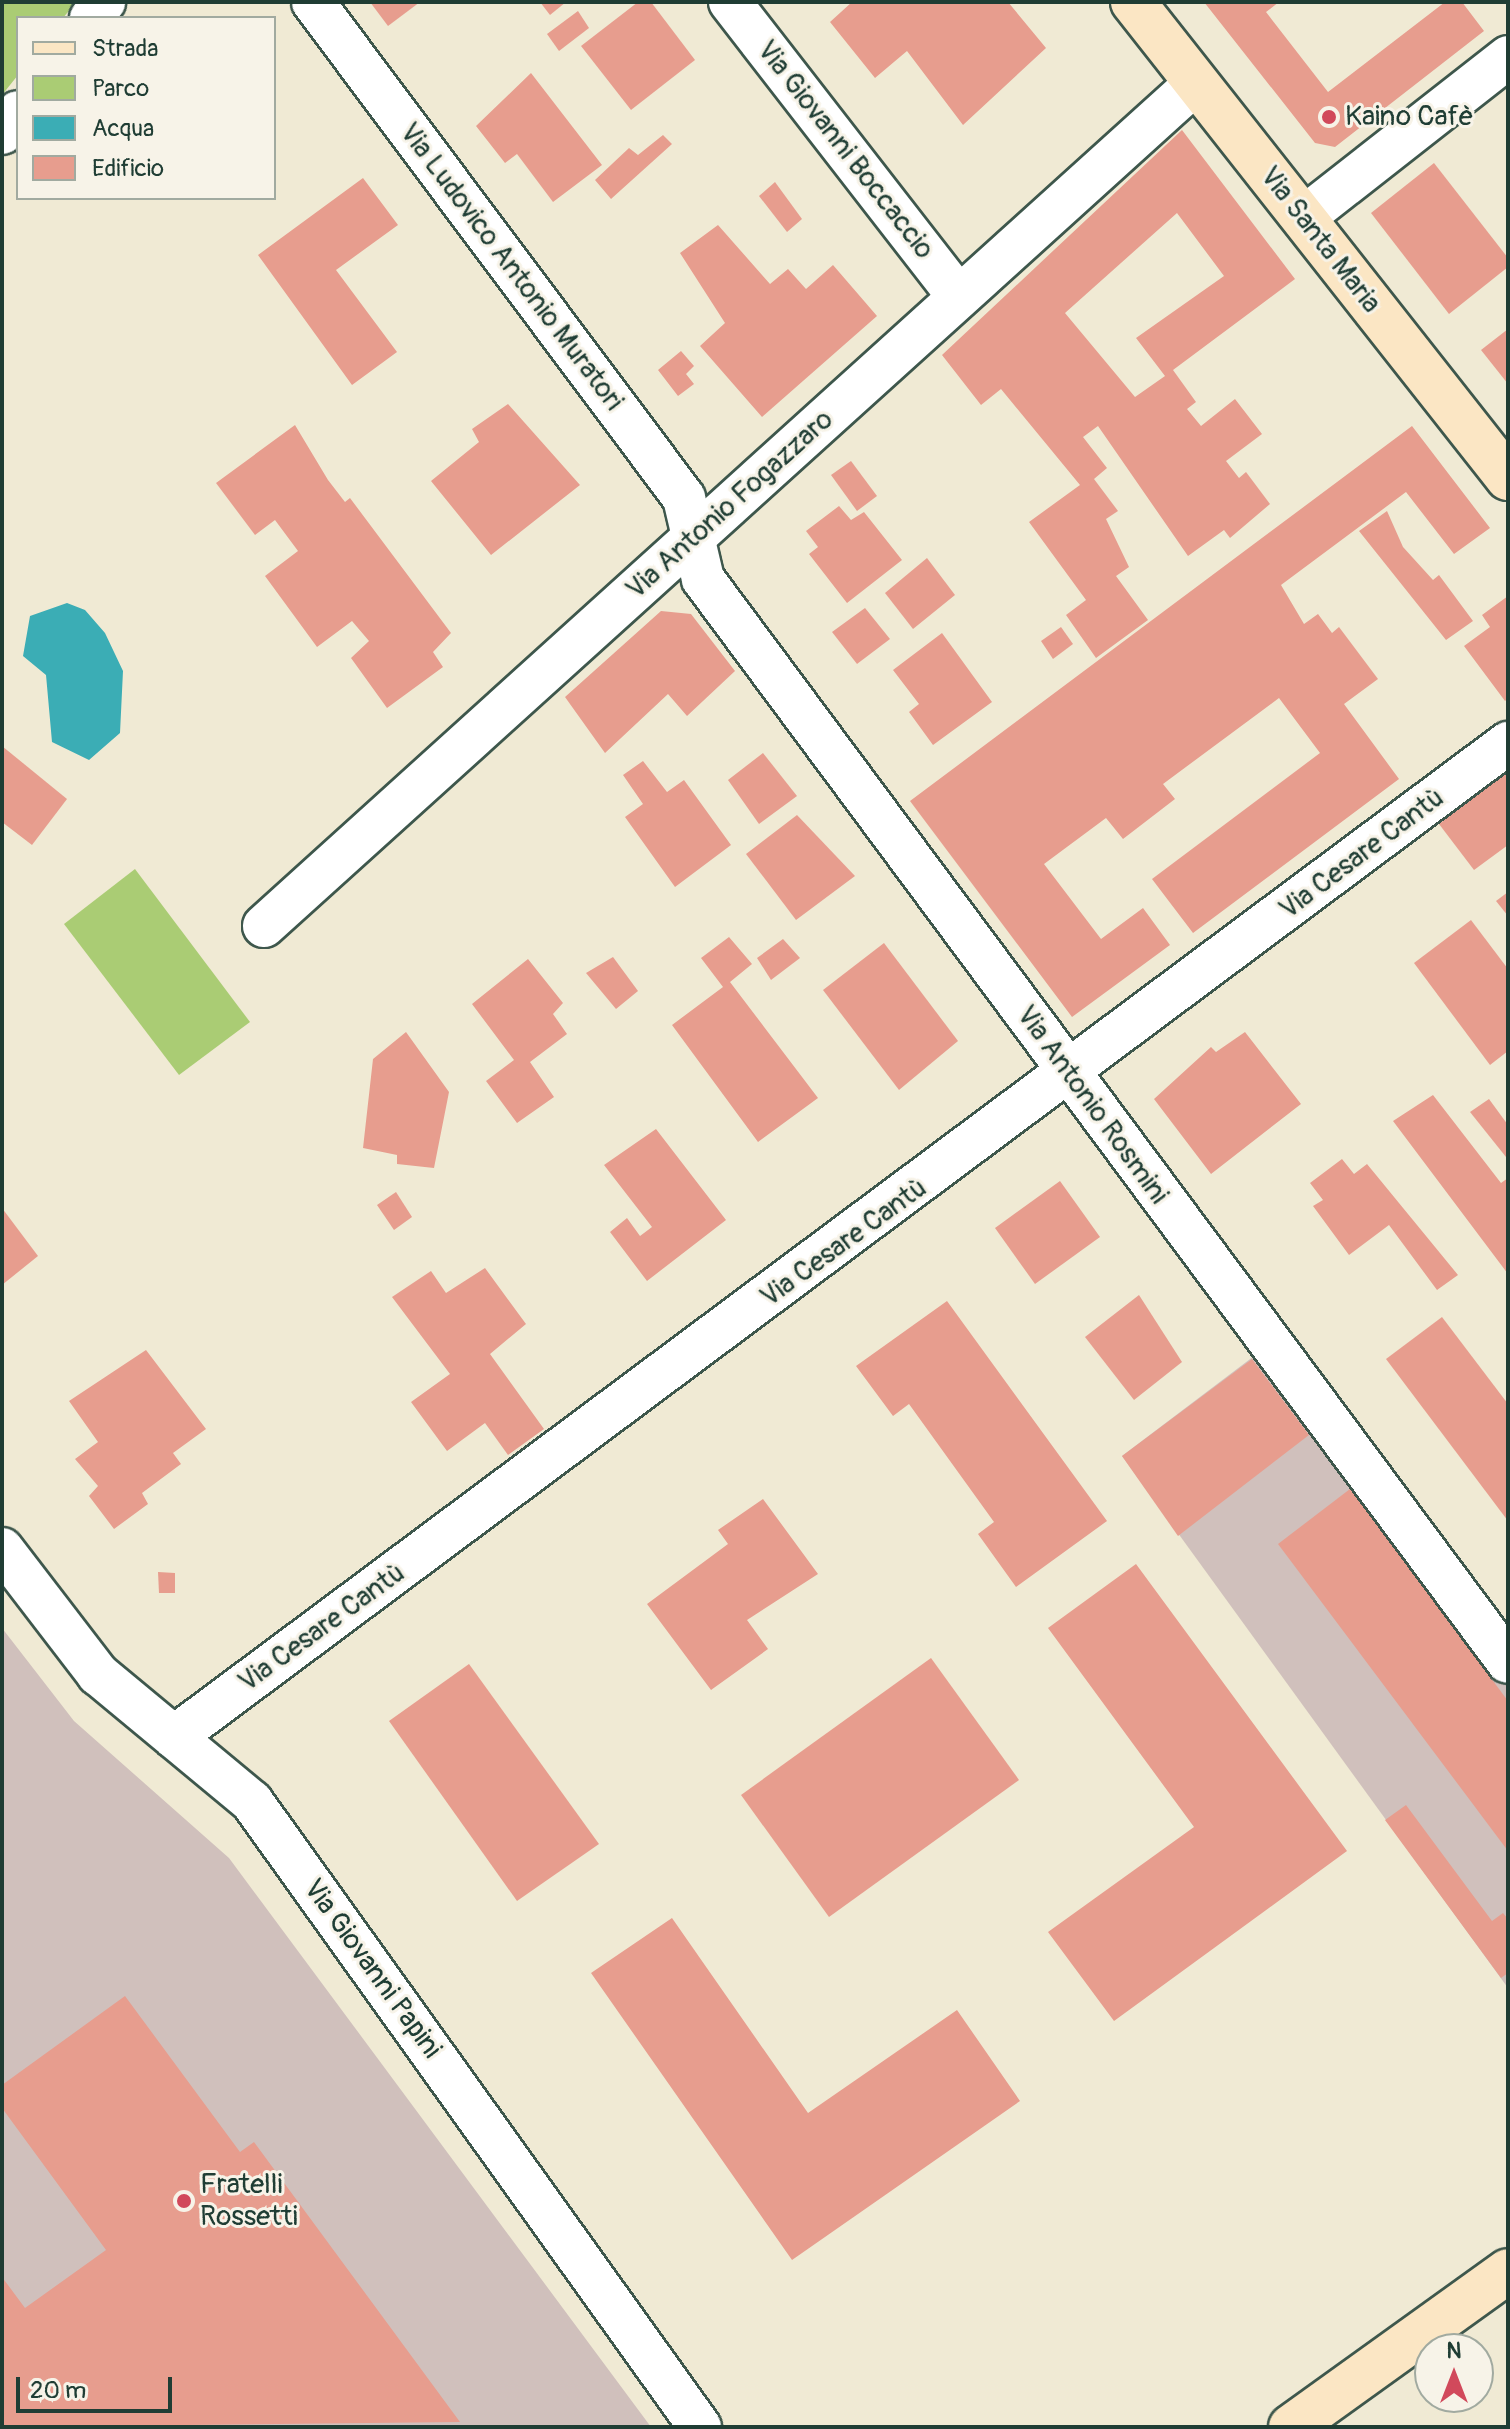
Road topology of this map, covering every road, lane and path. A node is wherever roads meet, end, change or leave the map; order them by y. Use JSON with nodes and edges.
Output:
{"nodes":[{"id":1,"x":313,"y":2,"type":"edge"},
{"id":2,"x":730,"y":2,"type":"edge"},
{"id":3,"x":1133,"y":2,"type":"edge"},
{"id":4,"x":1508,"y":57,"type":"edge"},
{"id":5,"x":1196,"y":83,"type":"junction"},
{"id":6,"x":16,"y":115,"type":"edge"},
{"id":7,"x":2,"y":133,"type":"edge"},
{"id":8,"x":1303,"y":218,"type":"junction"},
{"id":9,"x":959,"y":297,"type":"junction"},
{"id":10,"x":1508,"y":478,"type":"edge"},
{"id":11,"x":694,"y":538,"type":"junction"},
{"id":12,"x":1508,"y":743,"type":"edge"},
{"id":13,"x":264,"y":926,"type":"dead end"},
{"id":14,"x":1071,"y":1075,"type":"junction"},
{"id":15,"x":2,"y":1549,"type":"edge"},
{"id":16,"x":1508,"y":1662,"type":"edge"},
{"id":17,"x":174,"y":1737,"type":"junction"},
{"id":18,"x":1508,"y":2271,"type":"edge"},
{"id":19,"x":700,"y":2427,"type":"edge"},
{"id":20,"x":1291,"y":2427,"type":"edge"}],
"edges":[{"from":1,"to":11,"type":"street","name":"Via Ludovico Antonio Muratori"},
{"from":2,"to":9,"type":"street","name":"Via Giovanni Boccaccio"},
{"from":3,"to":5,"type":"street","name":"Via Santa Maria"},
{"from":4,"to":8,"type":"street"},
{"from":5,"to":8,"type":"street","name":"Via Santa Maria"},
{"from":5,"to":9,"type":"street","name":"Via Antonio Fogazzaro"},
{"from":6,"to":7,"type":"street"},
{"from":8,"to":10,"type":"street","name":"Via Santa Maria"},
{"from":9,"to":11,"type":"street","name":"Via Antonio Fogazzaro"},
{"from":11,"to":13,"type":"street","name":"Via Antonio Fogazzaro"},
{"from":11,"to":14,"type":"street","name":"Via Antonio Rosmini"},
{"from":12,"to":14,"type":"street","name":"Via Cesare Cantù"},
{"from":14,"to":16,"type":"street","name":"Via Antonio Rosmini"},
{"from":14,"to":17,"type":"street","name":"Via Cesare Cantù"},
{"from":15,"to":17,"type":"street","name":"Via Giovanni Papini"},
{"from":17,"to":19,"type":"street","name":"Via Giovanni Papini"},
{"from":18,"to":20,"type":"street"}]}
